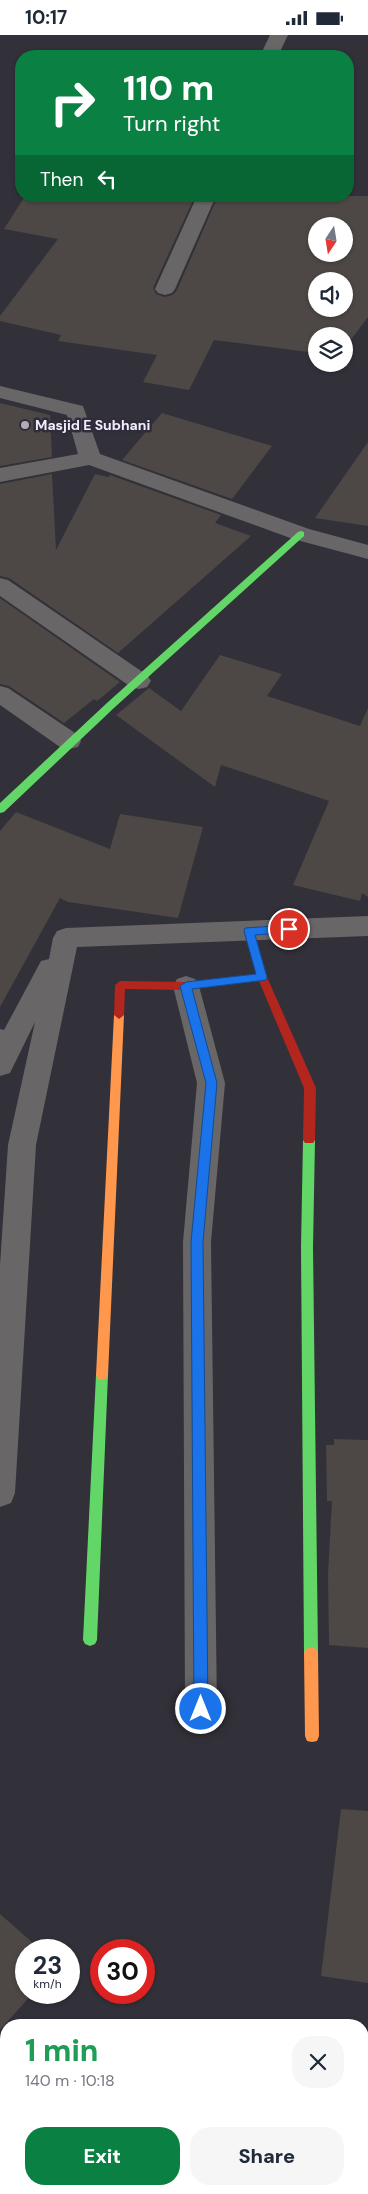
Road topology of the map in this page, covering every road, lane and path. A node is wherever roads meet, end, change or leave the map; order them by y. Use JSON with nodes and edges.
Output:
{"nodes":[{"id":1,"x":279,"y":35,"type":"edge"},
{"id":2,"x":272,"y":50,"type":"edge"},
{"id":3,"x":204,"y":202,"type":"edge"},
{"id":4,"x":165,"y":289,"type":"dead end"},
{"id":5,"x":0,"y":392,"type":"edge"},
{"id":6,"x":90,"y":458,"type":"junction"},
{"id":7,"x":0,"y":475,"type":"edge"},
{"id":8,"x":301,"y":534,"type":"junction"},
{"id":9,"x":368,"y":552,"type":"edge"},
{"id":10,"x":0,"y":585,"type":"edge"},
{"id":11,"x":139,"y":681,"type":"junction"},
{"id":12,"x":0,"y":693,"type":"edge"},
{"id":13,"x":69,"y":741,"type":"junction"},
{"id":14,"x":0,"y":809,"type":"edge"},
{"id":15,"x":368,"y":926,"type":"edge"},
{"id":16,"x":249,"y":931,"type":"junction"},
{"id":17,"x":66,"y":938,"type":"junction"},
{"id":18,"x":262,"y":977,"type":"junction"},
{"id":19,"x":186,"y":986,"type":"junction"},
{"id":20,"x":3,"y":1050,"type":"edge"},
{"id":21,"x":0,"y":1493,"type":"edge"},
{"id":22,"x":90,"y":1640,"type":"dead end"},
{"id":23,"x":201,"y":1709,"type":"dead end"},
{"id":24,"x":312,"y":1736,"type":"dead end"}],
"edges":[{"from":1,"to":2,"type":"street"},
{"from":3,"to":4,"type":"street"},
{"from":5,"to":6,"type":"street"},
{"from":6,"to":7,"type":"street"},
{"from":6,"to":8,"type":"street"},
{"from":8,"to":9,"type":"street"},
{"from":8,"to":11,"type":"street"},
{"from":10,"to":11,"type":"street"},
{"from":11,"to":13,"type":"street"},
{"from":12,"to":13,"type":"street"},
{"from":13,"to":14,"type":"street"},
{"from":15,"to":16,"type":"street"},
{"from":16,"to":17,"type":"street"},
{"from":16,"to":18,"type":"street"},
{"from":17,"to":20,"type":"street"},
{"from":17,"to":21,"type":"street"},
{"from":18,"to":19,"type":"street"},
{"from":18,"to":24,"type":"street"},
{"from":19,"to":22,"type":"street"},
{"from":19,"to":23,"type":"street"}]}
